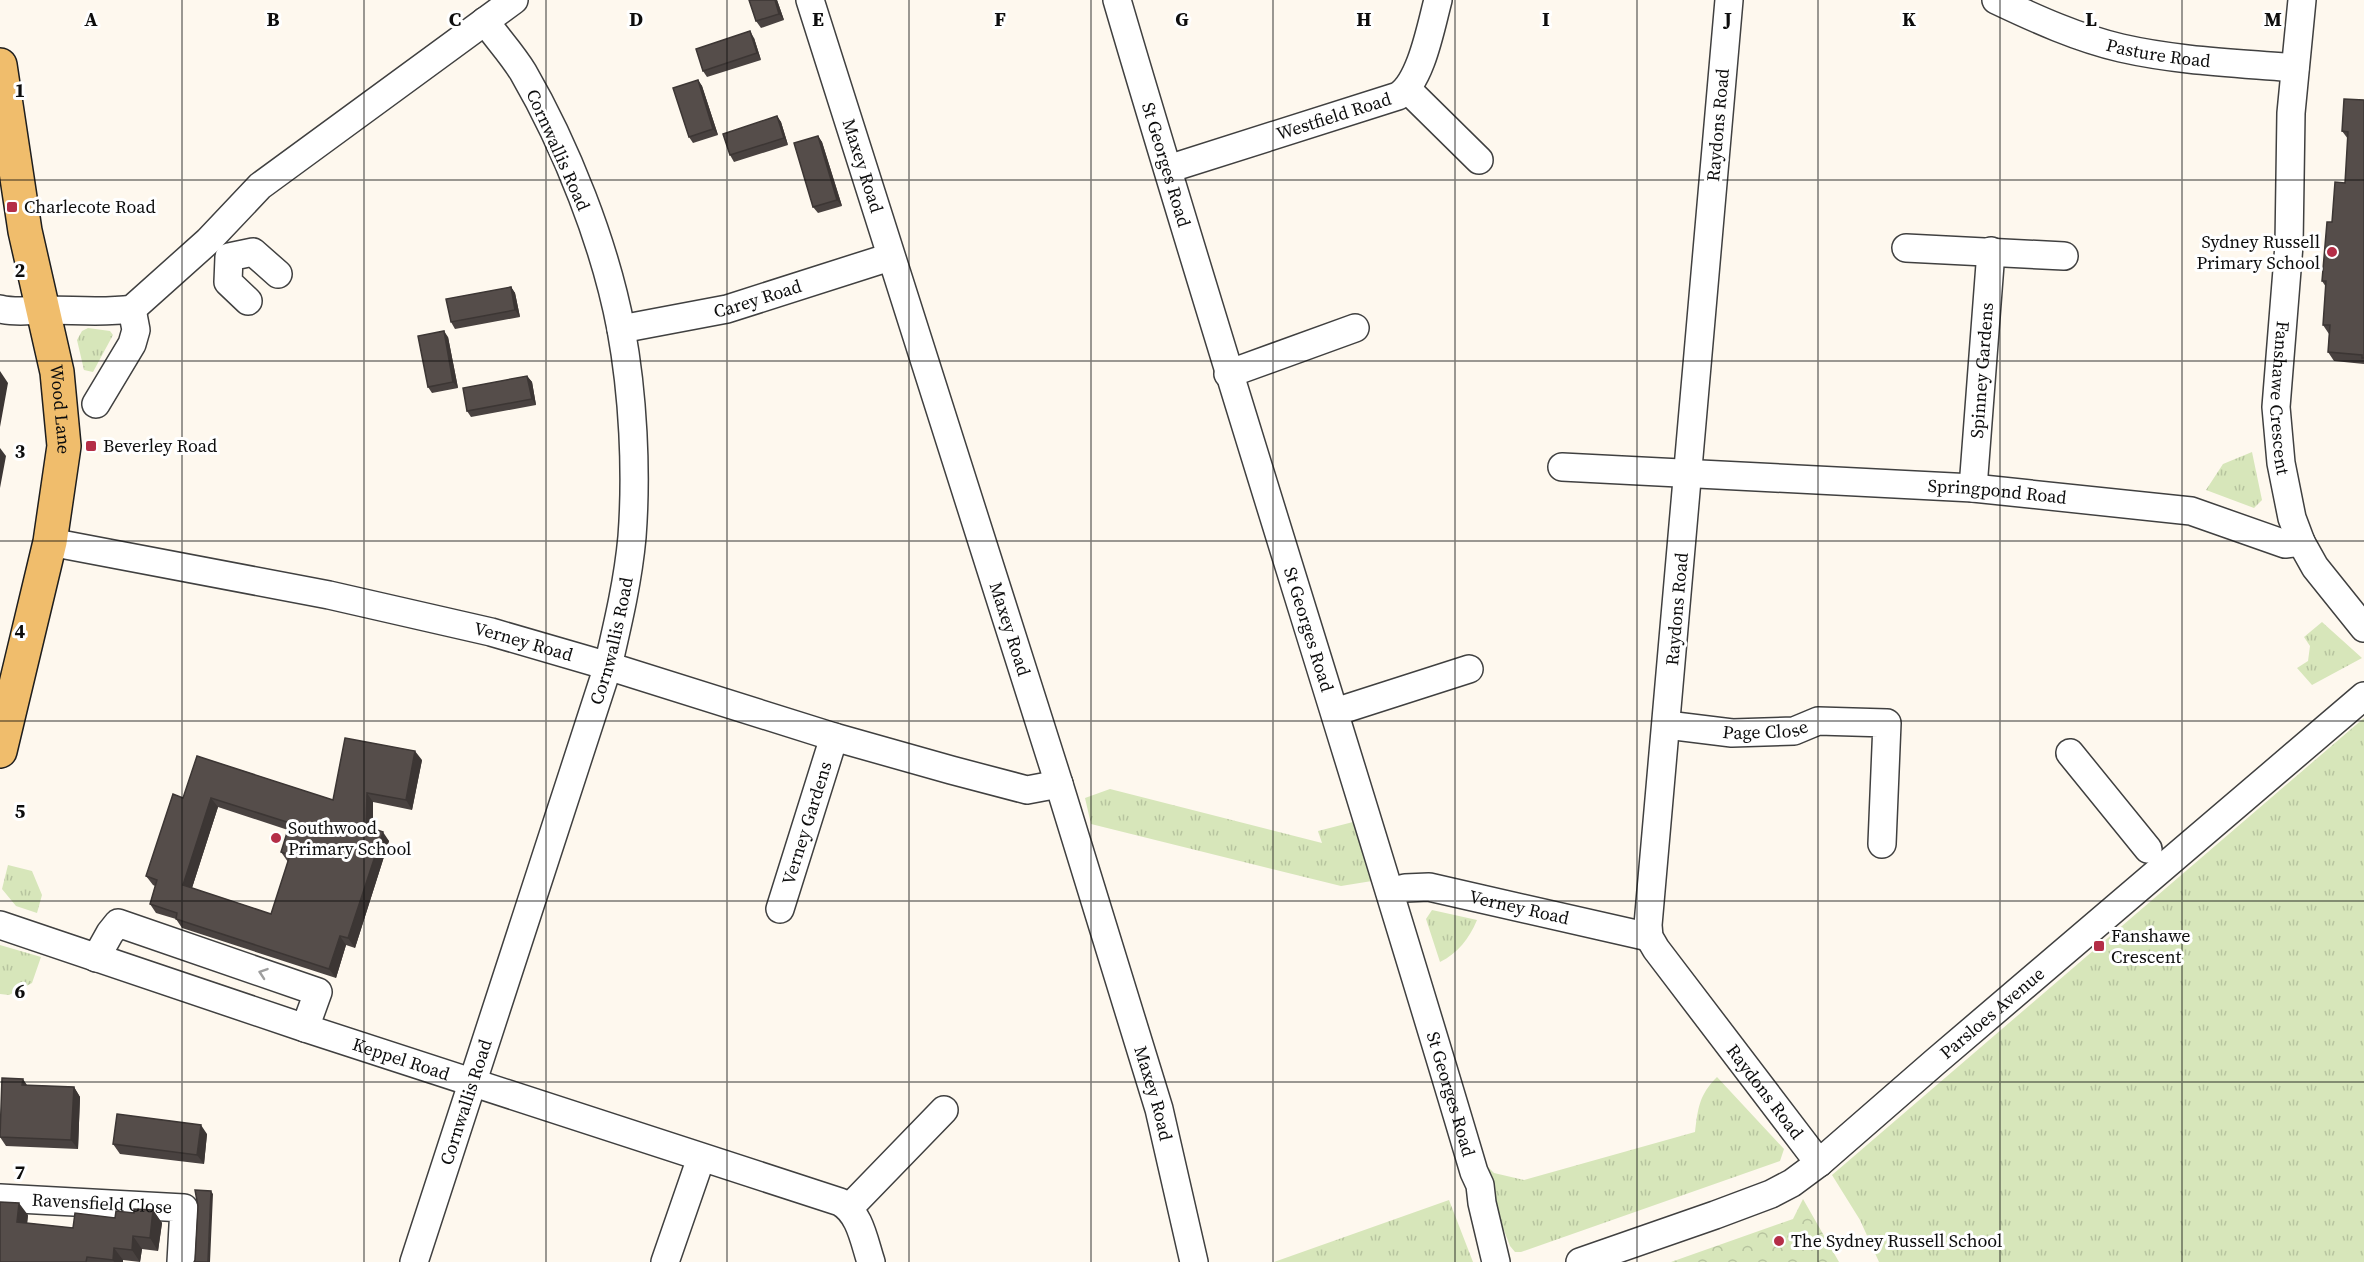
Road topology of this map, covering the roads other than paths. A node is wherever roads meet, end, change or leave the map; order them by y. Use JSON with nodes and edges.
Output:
{"nodes":[{"id":1,"x":513,"y":0,"type":"edge"},
{"id":2,"x":810,"y":0,"type":"edge"},
{"id":3,"x":1117,"y":0,"type":"edge"},
{"id":4,"x":1438,"y":0,"type":"edge"},
{"id":5,"x":1729,"y":0,"type":"edge"},
{"id":6,"x":1996,"y":0,"type":"edge"},
{"id":7,"x":2302,"y":0,"type":"edge"},
{"id":8,"x":485,"y":21,"type":"junction"},
{"id":9,"x":0,"y":65,"type":"edge"},
{"id":10,"x":2295,"y":68,"type":"junction"},
{"id":11,"x":1408,"y":90,"type":"junction"},
{"id":12,"x":1479,"y":160,"type":"dead end"},
{"id":13,"x":1168,"y":169,"type":"junction"},
{"id":14,"x":1905,"y":248,"type":"dead end"},
{"id":15,"x":1991,"y":251,"type":"junction"},
{"id":16,"x":224,"y":253,"type":"junction"},
{"id":17,"x":890,"y":256,"type":"junction"},
{"id":18,"x":2064,"y":256,"type":"dead end"},
{"id":19,"x":278,"y":273,"type":"dead end"},
{"id":20,"x":248,"y":301,"type":"dead end"},
{"id":21,"x":0,"y":309,"type":"edge"},
{"id":22,"x":132,"y":309,"type":"junction"},
{"id":23,"x":44,"y":310,"type":"junction"},
{"id":24,"x":1355,"y":328,"type":"dead end"},
{"id":25,"x":621,"y":329,"type":"junction"},
{"id":26,"x":1228,"y":374,"type":"junction"},
{"id":27,"x":96,"y":404,"type":"dead end"},
{"id":28,"x":1562,"y":467,"type":"dead end"},
{"id":29,"x":1689,"y":473,"type":"junction"},
{"id":30,"x":1973,"y":488,"type":"junction"},
{"id":31,"x":50,"y":542,"type":"junction"},
{"id":32,"x":2301,"y":542,"type":"junction"},
{"id":33,"x":2364,"y":628,"type":"edge"},
{"id":34,"x":608,"y":666,"type":"junction"},
{"id":35,"x":1469,"y":669,"type":"dead end"},
{"id":36,"x":2364,"y":696,"type":"edge"},
{"id":37,"x":1335,"y":712,"type":"junction"},
{"id":38,"x":1667,"y":725,"type":"junction"},
{"id":39,"x":834,"y":737,"type":"junction"},
{"id":40,"x":0,"y":751,"type":"edge"},
{"id":41,"x":2070,"y":753,"type":"dead end"},
{"id":42,"x":1059,"y":783,"type":"junction"},
{"id":43,"x":1882,"y":844,"type":"dead end"},
{"id":44,"x":2148,"y":849,"type":"dead end"},
{"id":45,"x":1390,"y":892,"type":"junction"},
{"id":46,"x":780,"y":909,"type":"dead end"},
{"id":47,"x":0,"y":925,"type":"edge"},
{"id":48,"x":1649,"y":937,"type":"junction"},
{"id":49,"x":96,"y":958,"type":"junction"},
{"id":50,"x":305,"y":1029,"type":"junction"},
{"id":51,"x":473,"y":1082,"type":"junction"},
{"id":52,"x":944,"y":1110,"type":"dead end"},
{"id":53,"x":701,"y":1158,"type":"junction"},
{"id":54,"x":1819,"y":1163,"type":"junction"},
{"id":55,"x":0,"y":1198,"type":"edge"},
{"id":56,"x":850,"y":1207,"type":"junction"},
{"id":57,"x":181,"y":1262,"type":"edge"},
{"id":58,"x":414,"y":1262,"type":"edge"},
{"id":59,"x":665,"y":1262,"type":"edge"},
{"id":60,"x":871,"y":1262,"type":"edge"},
{"id":61,"x":1194,"y":1262,"type":"edge"},
{"id":62,"x":1496,"y":1262,"type":"edge"},
{"id":63,"x":1580,"y":1262,"type":"edge"}],
"edges":[{"from":1,"to":8,"type":"street"},
{"from":2,"to":17,"type":"street","name":"Maxey Road"},
{"from":3,"to":13,"type":"street","name":"St Georges Road"},
{"from":4,"to":11,"type":"street","name":"Westfield Road"},
{"from":5,"to":29,"type":"street","name":"Raydons Road"},
{"from":6,"to":10,"type":"street","name":"Pasture Road"},
{"from":7,"to":10,"type":"street","name":"Fanshawe Crescent"},
{"from":8,"to":16,"type":"street"},
{"from":8,"to":25,"type":"street","name":"Cornwallis Road"},
{"from":9,"to":23,"type":"main road","name":"Wood Lane"},
{"from":10,"to":32,"type":"street","name":"Fanshawe Crescent"},
{"from":11,"to":12,"type":"street"},
{"from":11,"to":13,"type":"street","name":"Westfield Road"},
{"from":13,"to":26,"type":"street","name":"St Georges Road"},
{"from":14,"to":15,"type":"street"},
{"from":15,"to":18,"type":"street"},
{"from":15,"to":30,"type":"street","name":"Spinney Gardens"},
{"from":16,"to":19,"type":"street"},
{"from":16,"to":20,"type":"street"},
{"from":16,"to":22,"type":"street"},
{"from":17,"to":25,"type":"street","name":"Carey Road"},
{"from":17,"to":42,"type":"street","name":"Maxey Road"},
{"from":21,"to":23,"type":"street"},
{"from":22,"to":23,"type":"street"},
{"from":22,"to":27,"type":"street"},
{"from":23,"to":31,"type":"main road","name":"Wood Lane"},
{"from":24,"to":26,"type":"street"},
{"from":25,"to":34,"type":"street","name":"Cornwallis Road"},
{"from":26,"to":37,"type":"street","name":"St Georges Road"},
{"from":28,"to":29,"type":"street","name":"Springpond Road"},
{"from":29,"to":30,"type":"street","name":"Springpond Road"},
{"from":29,"to":38,"type":"street","name":"Raydons Road"},
{"from":30,"to":32,"type":"street","name":"Springpond Road"},
{"from":31,"to":34,"type":"street","name":"Verney Road"},
{"from":31,"to":40,"type":"main road","name":"Wood Lane"},
{"from":32,"to":33,"type":"street","name":"Fanshawe Crescent"},
{"from":34,"to":39,"type":"street","name":"Verney Road"},
{"from":34,"to":51,"type":"street","name":"Cornwallis Road"},
{"from":35,"to":37,"type":"street"},
{"from":36,"to":54,"type":"street","name":"Parsloes Avenue"},
{"from":37,"to":45,"type":"street","name":"St Georges Road"},
{"from":38,"to":43,"type":"street","name":"Page Close"},
{"from":38,"to":48,"type":"street","name":"Raydons Road"},
{"from":39,"to":42,"type":"street","name":"Verney Road"},
{"from":39,"to":46,"type":"street","name":"Verney Gardens"},
{"from":41,"to":44,"type":"street"},
{"from":42,"to":61,"type":"street","name":"Maxey Road"},
{"from":45,"to":48,"type":"street","name":"Verney Road"},
{"from":45,"to":62,"type":"street","name":"St Georges Road"},
{"from":47,"to":49,"type":"street","name":"Keppel Road"},
{"from":48,"to":54,"type":"street","name":"Raydons Road"},
{"from":49,"to":50,"type":"street","name":"Keppel Road"},
{"from":50,"to":49,"type":"street","one_way":true},
{"from":50,"to":51,"type":"street","name":"Keppel Road"},
{"from":51,"to":53,"type":"street","name":"Keppel Road"},
{"from":51,"to":58,"type":"street","name":"Cornwallis Road"},
{"from":52,"to":56,"type":"street"},
{"from":53,"to":56,"type":"street","name":"Keppel Road"},
{"from":53,"to":59,"type":"street"},
{"from":54,"to":63,"type":"street","name":"Parsloes Avenue"},
{"from":55,"to":57,"type":"street","name":"Ravensfield Close"},
{"from":56,"to":60,"type":"street"}]}
